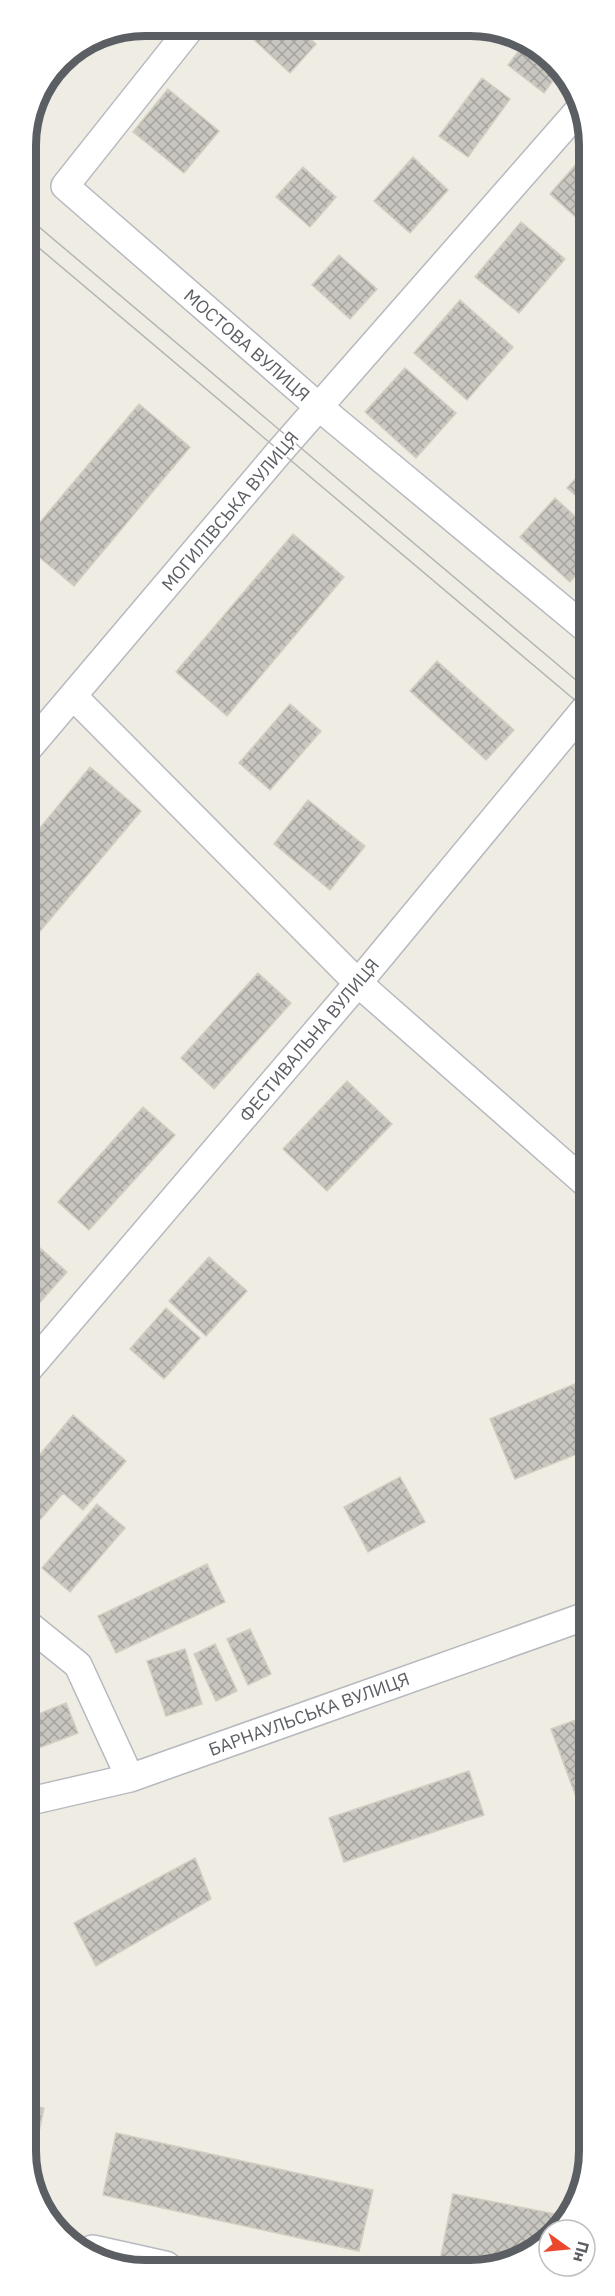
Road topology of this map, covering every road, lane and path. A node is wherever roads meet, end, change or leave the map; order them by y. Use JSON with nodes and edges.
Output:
{"nodes":[{"id":1,"x":184,"y":36,"type":"edge"},
{"id":2,"x":575,"y":115,"type":"edge"},
{"id":3,"x":319,"y":407,"type":"junction"},
{"id":4,"x":579,"y":622,"type":"edge"},
{"id":5,"x":73,"y":696,"type":"junction"},
{"id":6,"x":579,"y":716,"type":"edge"},
{"id":7,"x":36,"y":739,"type":"edge"},
{"id":8,"x":358,"y":983,"type":"junction"},
{"id":9,"x":579,"y":1177,"type":"edge"},
{"id":10,"x":36,"y":1360,"type":"edge"},
{"id":11,"x":579,"y":1619,"type":"edge"},
{"id":12,"x":36,"y":1631,"type":"edge"},
{"id":13,"x":130,"y":1778,"type":"junction"},
{"id":14,"x":36,"y":1800,"type":"edge"}],
"edges":[{"from":1,"to":3,"type":"street","name":"МОСТОВА ВУЛИЦЯ"},
{"from":2,"to":3,"type":"street","name":"МОГИЛІВСЬКА ВУЛИЦЯ"},
{"from":3,"to":4,"type":"street","name":"МОСТОВА ВУЛИЦЯ"},
{"from":3,"to":5,"type":"street","name":"МОГИЛІВСЬКА ВУЛИЦЯ"},
{"from":5,"to":7,"type":"street","name":"МОГИЛІВСЬКА ВУЛИЦЯ"},
{"from":5,"to":8,"type":"street"},
{"from":6,"to":8,"type":"street","name":"ФЕСТИВАЛЬНА ВУЛИЦЯ"},
{"from":8,"to":9,"type":"street"},
{"from":8,"to":10,"type":"street","name":"ФЕСТИВАЛЬНА ВУЛИЦЯ"},
{"from":11,"to":13,"type":"street","name":"БАРНАУЛЬСЬКА ВУЛИЦЯ"},
{"from":12,"to":13,"type":"street"},
{"from":13,"to":14,"type":"street","name":"БАРНАУЛЬСЬКА ВУЛИЦЯ"}]}
